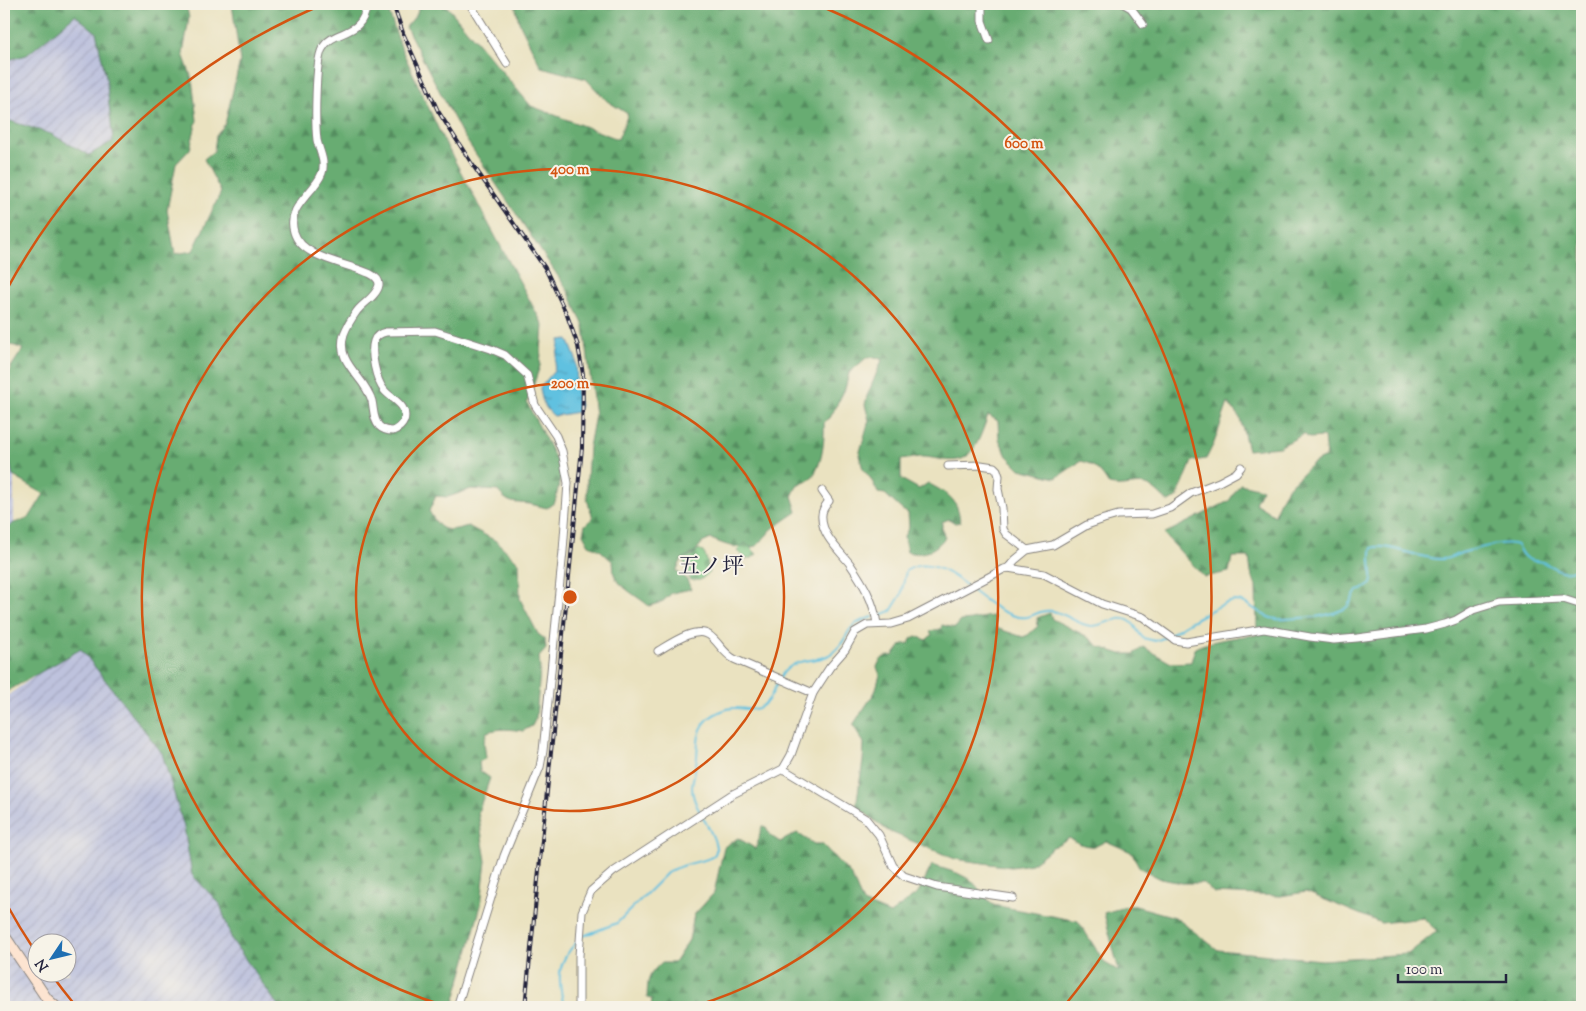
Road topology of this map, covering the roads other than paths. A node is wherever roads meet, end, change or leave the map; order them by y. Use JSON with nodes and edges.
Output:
{"nodes":[{"id":1,"x":367,"y":4,"type":"edge"},
{"id":2,"x":470,"y":4,"type":"edge"},
{"id":3,"x":982,"y":4,"type":"edge"},
{"id":4,"x":1124,"y":4,"type":"edge"},
{"id":5,"x":1143,"y":24,"type":"dead end"},
{"id":6,"x":989,"y":40,"type":"dead end"},
{"id":7,"x":508,"y":64,"type":"dead end"},
{"id":8,"x":948,"y":466,"type":"dead end"},
{"id":9,"x":1241,"y":467,"type":"dead end"},
{"id":10,"x":822,"y":491,"type":"dead end"},
{"id":11,"x":1027,"y":550,"type":"junction"},
{"id":12,"x":1008,"y":568,"type":"junction"},
{"id":13,"x":1582,"y":605,"type":"edge"},
{"id":14,"x":877,"y":624,"type":"junction"},
{"id":15,"x":658,"y":651,"type":"dead end"},
{"id":16,"x":814,"y":693,"type":"junction"},
{"id":17,"x":783,"y":769,"type":"junction"},
{"id":18,"x":1013,"y":898,"type":"dead end"},
{"id":19,"x":4,"y":935,"type":"edge"},
{"id":20,"x":56,"y":1007,"type":"edge"},
{"id":21,"x":457,"y":1007,"type":"edge"},
{"id":22,"x":579,"y":1007,"type":"edge"}],
"edges":[{"from":1,"to":21,"type":"street"},
{"from":2,"to":7,"type":"street"},
{"from":3,"to":6,"type":"street"},
{"from":4,"to":5,"type":"street"},
{"from":8,"to":11,"type":"street"},
{"from":9,"to":11,"type":"street"},
{"from":10,"to":14,"type":"street"},
{"from":11,"to":12,"type":"street"},
{"from":12,"to":13,"type":"street"},
{"from":12,"to":14,"type":"street"},
{"from":14,"to":16,"type":"street"},
{"from":15,"to":16,"type":"street"},
{"from":16,"to":17,"type":"street"},
{"from":17,"to":18,"type":"street"},
{"from":17,"to":22,"type":"street"},
{"from":19,"to":20,"type":"street"}]}
